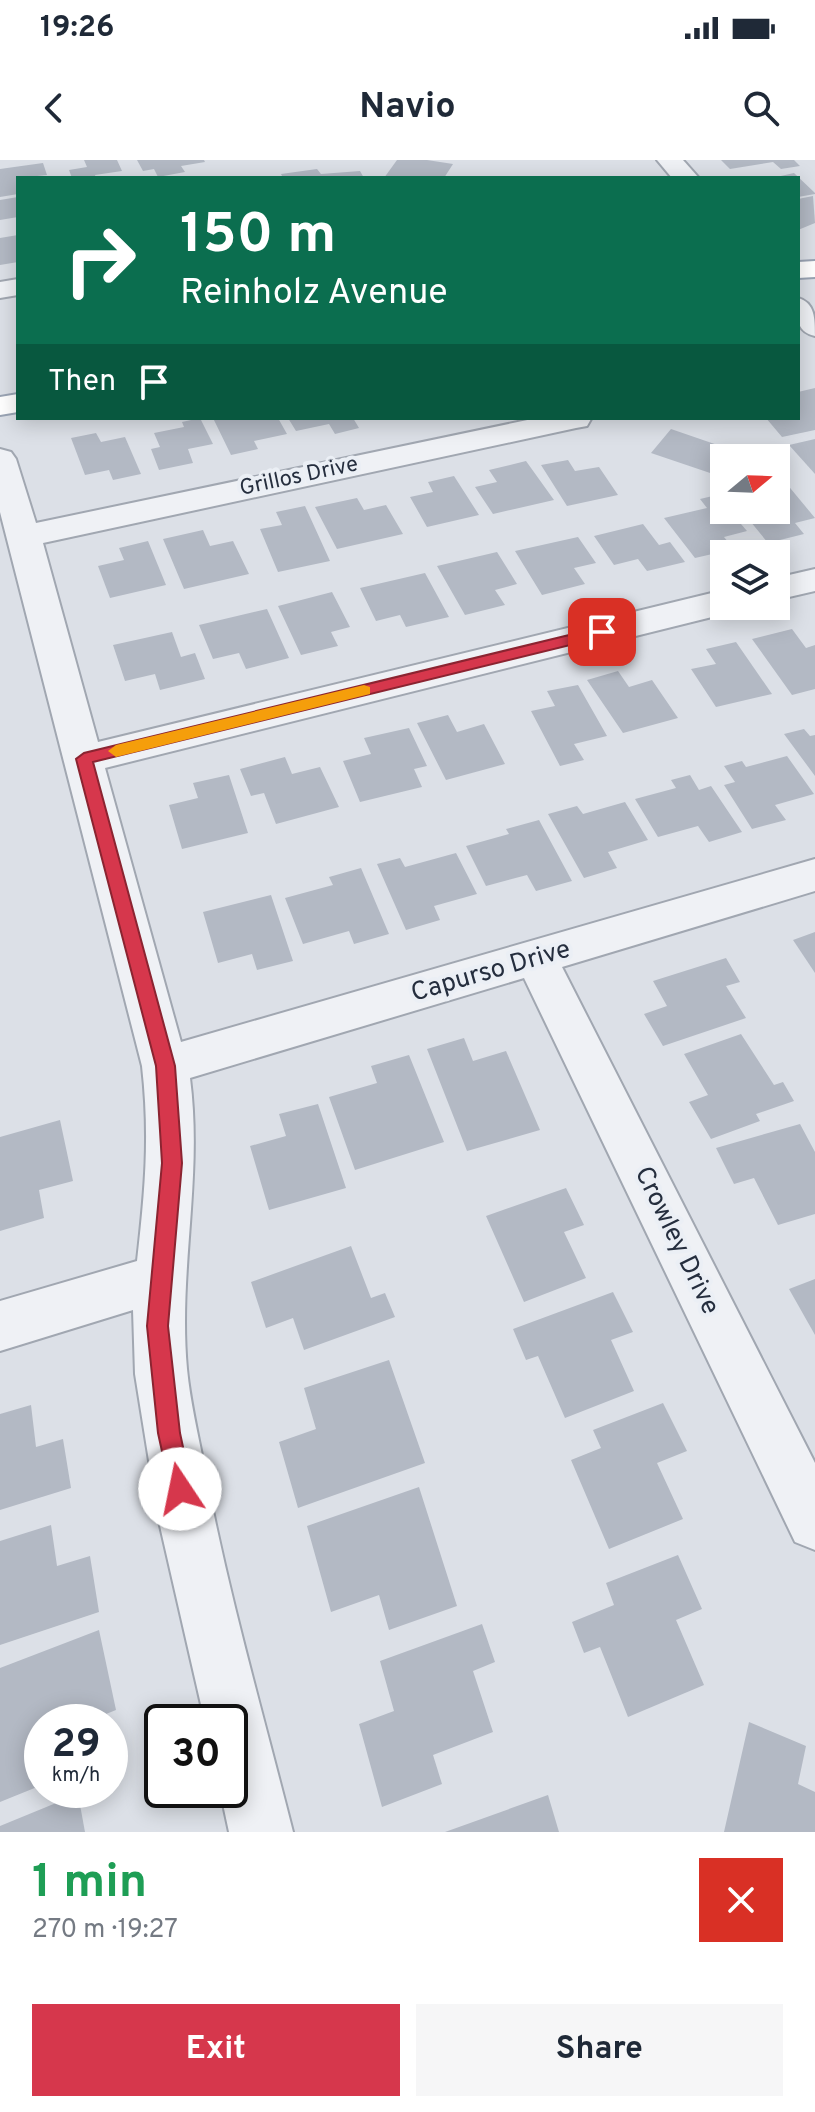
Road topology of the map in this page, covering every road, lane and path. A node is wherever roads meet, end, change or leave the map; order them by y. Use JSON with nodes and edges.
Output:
{"nodes":[{"id":1,"x":669,"y":160,"type":"edge"},
{"id":2,"x":684,"y":176,"type":"edge"},
{"id":3,"x":800,"y":308,"type":"edge"},
{"id":4,"x":815,"y":327,"type":"edge"},
{"id":5,"x":571,"y":420,"type":"edge"},
{"id":6,"x":0,"y":459,"type":"edge"},
{"id":7,"x":24,"y":536,"type":"junction"},
{"id":8,"x":815,"y":580,"type":"edge"},
{"id":9,"x":790,"y":586,"type":"edge"},
{"id":10,"x":710,"y":605,"type":"edge"},
{"id":11,"x":84,"y":759,"type":"junction"},
{"id":12,"x":815,"y":875,"type":"edge"},
{"id":13,"x":536,"y":959,"type":"junction"},
{"id":14,"x":165,"y":1066,"type":"junction"},
{"id":15,"x":160,"y":1278,"type":"junction"},
{"id":16,"x":0,"y":1326,"type":"edge"},
{"id":17,"x":815,"y":1522,"type":"edge"},
{"id":18,"x":261,"y":1832,"type":"edge"}],
"edges":[{"from":1,"to":2,"type":"street"},
{"from":3,"to":4,"type":"street"},
{"from":5,"to":7,"type":"street","name":"Grillos Drive"},
{"from":6,"to":7,"type":"street"},
{"from":7,"to":11,"type":"street"},
{"from":8,"to":9,"type":"street"},
{"from":10,"to":11,"type":"street"},
{"from":11,"to":14,"type":"street"},
{"from":12,"to":13,"type":"street","name":"Capurso Drive"},
{"from":13,"to":14,"type":"street","name":"Capurso Drive"},
{"from":13,"to":17,"type":"street","name":"Crowley Drive"},
{"from":14,"to":15,"type":"street"},
{"from":15,"to":16,"type":"street"},
{"from":15,"to":18,"type":"street"}]}
